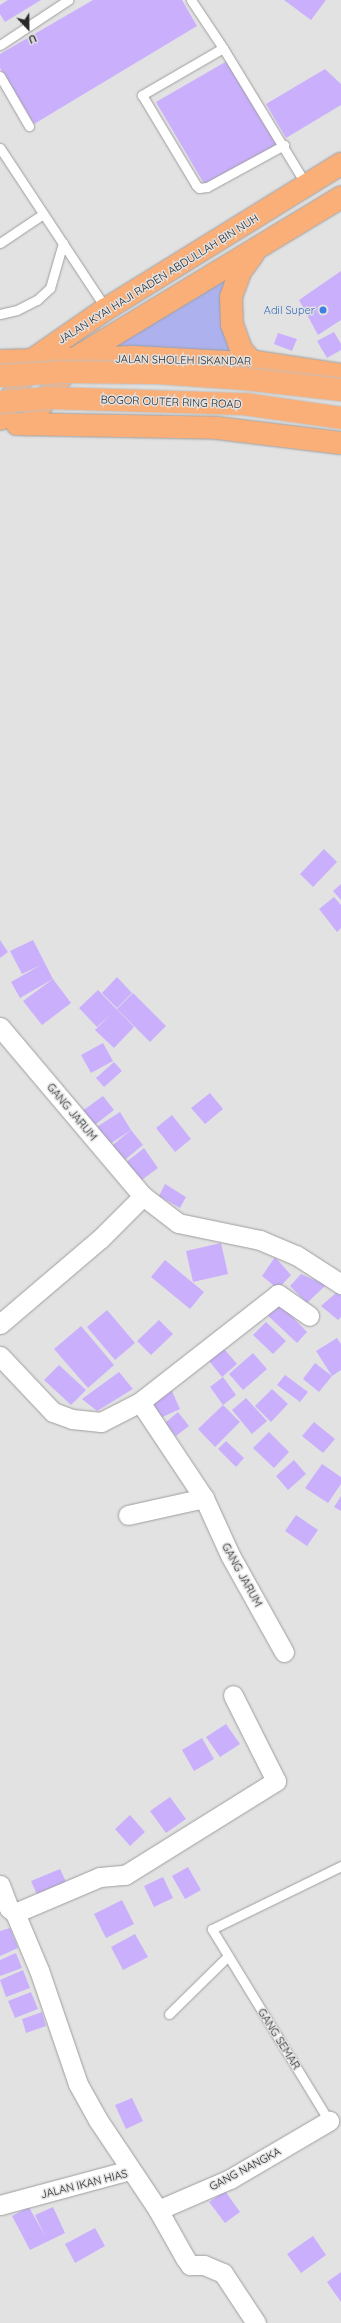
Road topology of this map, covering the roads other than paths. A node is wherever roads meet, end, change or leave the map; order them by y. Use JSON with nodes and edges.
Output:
{"nodes":[{"id":1,"x":68,"y":0,"type":"edge"},
{"id":2,"x":190,"y":0,"type":"edge"},
{"id":3,"x":0,"y":46,"type":"edge"},
{"id":4,"x":223,"y":48,"type":"junction"},
{"id":5,"x":0,"y":76,"type":"edge"},
{"id":6,"x":29,"y":126,"type":"dead end"},
{"id":7,"x":284,"y":145,"type":"junction"},
{"id":8,"x":0,"y":148,"type":"edge"},
{"id":9,"x":341,"y":164,"type":"edge"},
{"id":10,"x":307,"y":186,"type":"junction"},
{"id":11,"x":341,"y":197,"type":"edge"},
{"id":12,"x":43,"y":214,"type":"junction"},
{"id":13,"x":0,"y":243,"type":"edge"},
{"id":14,"x":63,"y":243,"type":"junction"},
{"id":15,"x":256,"y":250,"type":"junction"},
{"id":16,"x":106,"y":309,"type":"junction"},
{"id":17,"x":0,"y":314,"type":"edge"},
{"id":18,"x":74,"y":359,"type":"junction"},
{"id":19,"x":32,"y":360,"type":"junction"},
{"id":20,"x":0,"y":361,"type":"edge"},
{"id":21,"x":252,"y":361,"type":"junction"},
{"id":22,"x":341,"y":375,"type":"edge"},
{"id":23,"x":0,"y":376,"type":"edge"},
{"id":24,"x":341,"y":390,"type":"edge"},
{"id":25,"x":0,"y":402,"type":"edge"},
{"id":26,"x":341,"y":418,"type":"edge"},
{"id":27,"x":0,"y":419,"type":"edge"},
{"id":28,"x":28,"y":424,"type":"junction"},
{"id":29,"x":0,"y":425,"type":"edge"},
{"id":30,"x":341,"y":443,"type":"edge"},
{"id":31,"x":0,"y":1027,"type":"edge"},
{"id":32,"x":143,"y":1196,"type":"junction"},
{"id":33,"x":341,"y":1284,"type":"edge"},
{"id":34,"x":309,"y":1316,"type":"dead end"},
{"id":35,"x":0,"y":1324,"type":"edge"},
{"id":36,"x":0,"y":1356,"type":"edge"},
{"id":37,"x":140,"y":1402,"type":"junction"},
{"id":38,"x":204,"y":1498,"type":"junction"},
{"id":39,"x":128,"y":1515,"type":"dead end"},
{"id":40,"x":284,"y":1652,"type":"dead end"},
{"id":41,"x":233,"y":1695,"type":"dead end"},
{"id":42,"x":341,"y":1866,"type":"edge"},
{"id":43,"x":0,"y":1885,"type":"edge"},
{"id":44,"x":8,"y":1910,"type":"edge"},
{"id":45,"x":228,"y":1956,"type":"junction"},
{"id":46,"x":169,"y":2014,"type":"dead end"},
{"id":47,"x":329,"y":2121,"type":"joint"},
{"id":48,"x":130,"y":2170,"type":"junction"},
{"id":49,"x":0,"y":2205,"type":"edge"},
{"id":50,"x":158,"y":2210,"type":"junction"},
{"id":51,"x":256,"y":2323,"type":"edge"}],
"edges":[{"from":1,"to":3,"type":"lane"},
{"from":2,"to":4,"type":"lane"},
{"from":4,"to":7,"type":"lane"},
{"from":4,"to":7,"type":"lane"},
{"from":5,"to":6,"type":"lane"},
{"from":7,"to":10,"type":"lane"},
{"from":8,"to":12,"type":"lane"},
{"from":9,"to":10,"type":"highway","name":"JALAN KYAI HAJI RADEN ABDULLAH BIN NUH"},
{"from":10,"to":16,"type":"highway","name":"JALAN KYAI HAJI RADEN ABDULLAH BIN NUH"},
{"from":11,"to":15,"type":"highway","name":"JALAN KYAI HAJI RADEN ABDULLAH BIN NUH"},
{"from":12,"to":13,"type":"lane"},
{"from":12,"to":14,"type":"lane"},
{"from":14,"to":16,"type":"lane"},
{"from":14,"to":17,"type":"lane"},
{"from":15,"to":18,"type":"highway","name":"JALAN KYAI HAJI RADEN ABDULLAH BIN NUH"},
{"from":15,"to":21,"type":"highway"},
{"from":16,"to":19,"type":"highway","name":"JALAN KYAI HAJI RADEN ABDULLAH BIN NUH"},
{"from":18,"to":19,"type":"highway","name":"JALAN SHOLEH ISKANDAR"},
{"from":18,"to":21,"type":"highway","name":"JALAN SHOLEH ISKANDAR"},
{"from":18,"to":28,"type":"highway","name":"JALAN KYAI HAJI RADEN ABDULLAH BIN NUH"},
{"from":19,"to":20,"type":"highway","name":"JALAN SHOLEH ISKANDAR"},
{"from":19,"to":27,"type":"highway","name":"JALAN KYAI HAJI RADEN ABDULLAH BIN NUH"},
{"from":21,"to":22,"type":"highway","name":"JALAN SHOLEH ISKANDAR"},
{"from":23,"to":24,"type":"highway","bridge":true},
{"from":25,"to":26,"type":"highway","name":"BOGOR OUTER RING ROAD","bridge":true},
{"from":28,"to":29,"type":"highway"},
{"from":28,"to":30,"type":"highway"},
{"from":31,"to":32,"type":"street","name":"GANG JARUM"},
{"from":32,"to":33,"type":"street","name":"GANG JARUM"},
{"from":32,"to":35,"type":"street"},
{"from":34,"to":37,"type":"street"},
{"from":36,"to":37,"type":"street"},
{"from":37,"to":38,"type":"street","name":"GANG JARUM"},
{"from":38,"to":39,"type":"street"},
{"from":38,"to":40,"type":"street","name":"GANG JARUM"},
{"from":41,"to":44,"type":"street"},
{"from":42,"to":45,"type":"lane","name":"GANG SEMAR"},
{"from":43,"to":44,"type":"street"},
{"from":44,"to":48,"type":"street"},
{"from":45,"to":46,"type":"lane"},
{"from":45,"to":47,"type":"lane","name":"GANG SEMAR"},
{"from":47,"to":50,"type":"street","name":"GANG NANGKA"},
{"from":48,"to":49,"type":"street","name":"JALAN IKAN HIAS"},
{"from":48,"to":50,"type":"street","name":"JALAN IKAN HIAS"},
{"from":50,"to":51,"type":"street","name":"JALAN IKAN HIAS"}]}
